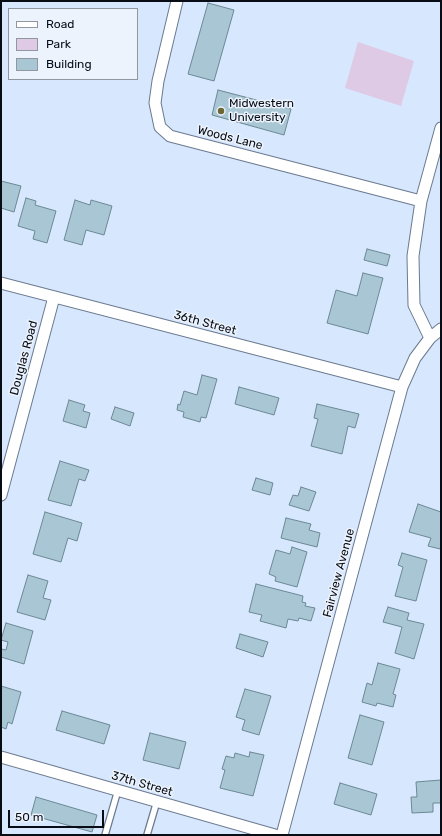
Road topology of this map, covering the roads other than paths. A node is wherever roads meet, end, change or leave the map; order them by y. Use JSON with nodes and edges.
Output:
{"nodes":[{"id":1,"x":177,"y":1,"type":"edge"},
{"id":2,"x":441,"y":128,"type":"edge"},
{"id":3,"x":421,"y":201,"type":"junction"},
{"id":4,"x":1,"y":283,"type":"edge"},
{"id":5,"x":54,"y":297,"type":"junction"},
{"id":6,"x":441,"y":329,"type":"edge"},
{"id":7,"x":430,"y":338,"type":"junction"},
{"id":8,"x":402,"y":387,"type":"junction"},
{"id":9,"x":1,"y":495,"type":"edge"},
{"id":10,"x":1,"y":757,"type":"edge"},
{"id":11,"x":118,"y":790,"type":"junction"},
{"id":12,"x":158,"y":802,"type":"junction"},
{"id":13,"x":105,"y":835,"type":"edge"},
{"id":14,"x":147,"y":835,"type":"edge"},
{"id":15,"x":275,"y":835,"type":"edge"},
{"id":16,"x":282,"y":835,"type":"edge"}],
"edges":[{"from":1,"to":3,"type":"street","name":"Woods Lane"},
{"from":2,"to":3,"type":"street"},
{"from":3,"to":7,"type":"street"},
{"from":4,"to":5,"type":"street","name":"36th Street"},
{"from":5,"to":8,"type":"street","name":"36th Street"},
{"from":5,"to":9,"type":"street","name":"Douglas Road"},
{"from":6,"to":7,"type":"street","name":"Fairview Avenue"},
{"from":7,"to":8,"type":"street","name":"Fairview Avenue"},
{"from":8,"to":16,"type":"street","name":"Fairview Avenue"},
{"from":10,"to":11,"type":"street","name":"37th Street"},
{"from":11,"to":12,"type":"street","name":"37th Street"},
{"from":11,"to":13,"type":"lane"},
{"from":12,"to":14,"type":"lane"},
{"from":12,"to":15,"type":"street","name":"37th Street"}]}
